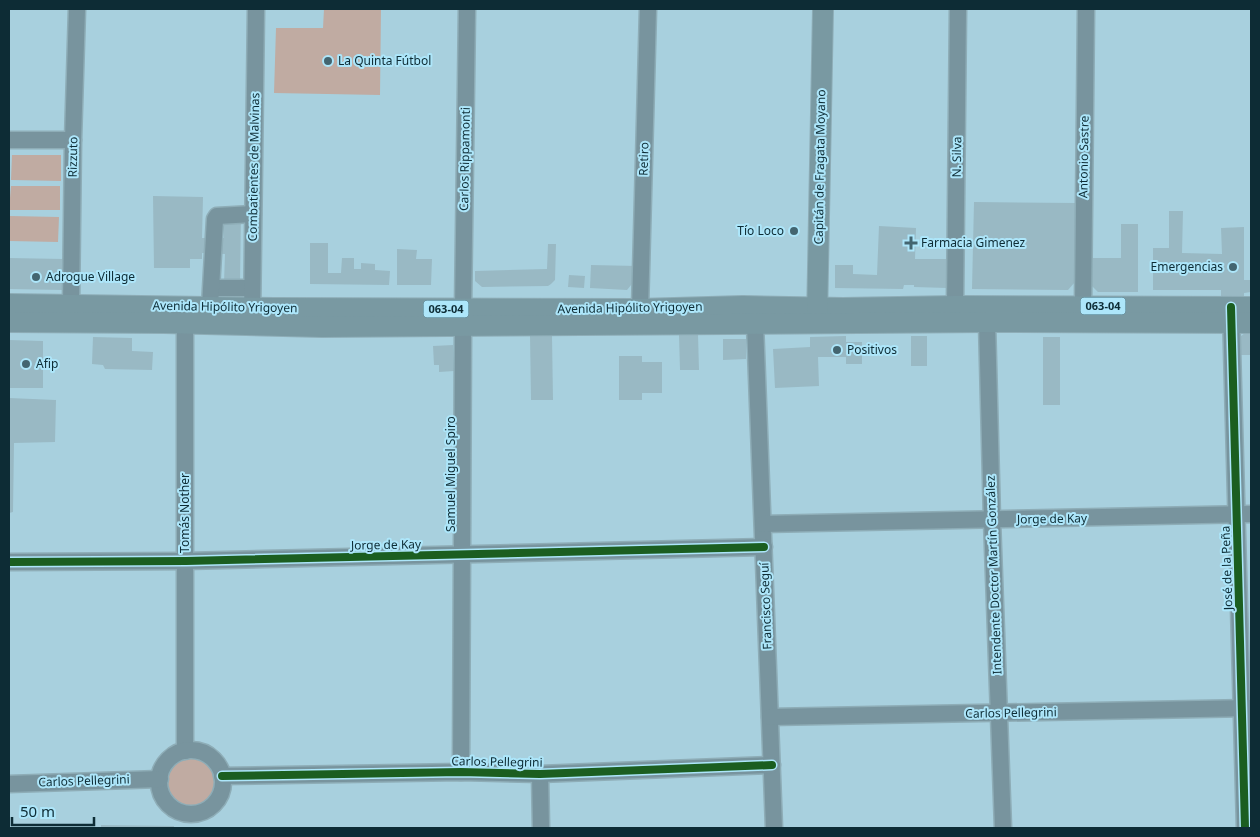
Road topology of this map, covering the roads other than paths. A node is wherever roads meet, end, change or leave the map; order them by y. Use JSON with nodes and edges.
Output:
{"nodes":[{"id":1,"x":76,"y":9,"type":"edge"},
{"id":2,"x":256,"y":9,"type":"edge"},
{"id":3,"x":467,"y":9,"type":"edge"},
{"id":4,"x":648,"y":9,"type":"edge"},
{"id":5,"x":823,"y":9,"type":"edge"},
{"id":6,"x":958,"y":9,"type":"edge"},
{"id":7,"x":1086,"y":9,"type":"edge"},
{"id":8,"x":9,"y":140,"type":"edge"},
{"id":9,"x":73,"y":140,"type":"junction"},
{"id":10,"x":253,"y":214,"type":"junction"},
{"id":11,"x":211,"y":297,"type":"junction"},
{"id":12,"x":9,"y":304,"type":"edge"},
{"id":13,"x":71,"y":305,"type":"junction"},
{"id":14,"x":955,"y":306,"type":"junction"},
{"id":15,"x":1083,"y":306,"type":"junction"},
{"id":16,"x":252,"y":307,"type":"junction"},
{"id":17,"x":1251,"y":307,"type":"edge"},
{"id":18,"x":640,"y":309,"type":"junction"},
{"id":19,"x":185,"y":315,"type":"junction"},
{"id":20,"x":756,"y":315,"type":"junction"},
{"id":21,"x":1231,"y":315,"type":"junction"},
{"id":22,"x":817,"y":316,"type":"junction"},
{"id":23,"x":463,"y":318,"type":"junction"},
{"id":24,"x":9,"y":322,"type":"edge"},
{"id":25,"x":986,"y":322,"type":"junction"},
{"id":26,"x":1251,"y":323,"type":"edge"},
{"id":27,"x":1244,"y":514,"type":"edge"},
{"id":28,"x":992,"y":520,"type":"junction"},
{"id":29,"x":763,"y":524,"type":"junction"},
{"id":30,"x":764,"y":547,"type":"junction"},
{"id":31,"x":461,"y":554,"type":"junction"},
{"id":32,"x":186,"y":561,"type":"junction"},
{"id":33,"x":9,"y":562,"type":"edge"},
{"id":34,"x":1246,"y":708,"type":"edge"},
{"id":35,"x":998,"y":713,"type":"junction"},
{"id":36,"x":770,"y":717,"type":"junction"},
{"id":37,"x":186,"y":751,"type":"junction"},
{"id":38,"x":772,"y":765,"type":"junction"},
{"id":39,"x":461,"y":772,"type":"junction"},
{"id":40,"x":540,"y":774,"type":"junction"},
{"id":41,"x":222,"y":776,"type":"junction"},
{"id":42,"x":160,"y":779,"type":"junction"},
{"id":43,"x":9,"y":784,"type":"edge"},
{"id":44,"x":186,"y":821,"type":"edge"},
{"id":45,"x":541,"y":828,"type":"edge"},
{"id":46,"x":774,"y":828,"type":"edge"},
{"id":47,"x":1003,"y":828,"type":"edge"},
{"id":48,"x":1245,"y":828,"type":"edge"}],
"edges":[{"from":1,"to":9,"type":"street","name":"Rizzuto"},
{"from":2,"to":10,"type":"street","name":"Combatientes de Malvinas"},
{"from":3,"to":23,"type":"street","name":"Carlos Rippamonti"},
{"from":4,"to":18,"type":"street","name":"Retiro"},
{"from":5,"to":22,"type":"main road","name":"Capitán de Fragata Moyano"},
{"from":6,"to":14,"type":"street","name":"N. Silva"},
{"from":7,"to":15,"type":"street","name":"Antonio Sastre"},
{"from":8,"to":9,"type":"street"},
{"from":9,"to":13,"type":"street","name":"Rizzuto"},
{"from":10,"to":11,"type":"street"},
{"from":10,"to":16,"type":"street","name":"Combatientes de Malvinas"},
{"from":11,"to":16,"type":"main road","name":"Avenida Hipólito Yrigoyen","number":"063-04"},
{"from":11,"to":19,"type":"main road","name":"Avenida Hipólito Yrigoyen","number":"063-04"},
{"from":12,"to":13,"type":"main road","name":"Avenida Hipólito Yrigoyen","number":"063-04"},
{"from":13,"to":19,"type":"main road","name":"Avenida Hipólito Yrigoyen","number":"063-04"},
{"from":14,"to":15,"type":"main road","name":"Avenida Hipólito Yrigoyen","number":"063-04"},
{"from":14,"to":22,"type":"main road","name":"Avenida Hipólito Yrigoyen","number":"063-04"},
{"from":15,"to":21,"type":"main road","name":"Avenida Hipólito Yrigoyen","number":"063-04"},
{"from":16,"to":19,"type":"main road","name":"Avenida Hipólito Yrigoyen","number":"063-04"},
{"from":16,"to":23,"type":"main road","name":"Avenida Hipólito Yrigoyen","number":"063-04"},
{"from":17,"to":21,"type":"main road","name":"Avenida Hipólito Yrigoyen","number":"063-04"},
{"from":18,"to":20,"type":"main road","name":"Avenida Hipólito Yrigoyen","number":"063-04"},
{"from":18,"to":23,"type":"main road","name":"Avenida Hipólito Yrigoyen","number":"063-04"},
{"from":19,"to":24,"type":"main road","name":"Avenida Hipólito Yrigoyen","number":"063-04"},
{"from":19,"to":32,"type":"street","name":"Tomás Nother"},
{"from":20,"to":22,"type":"main road","name":"Avenida Hipólito Yrigoyen","number":"063-04"},
{"from":20,"to":23,"type":"main road","name":"Avenida Hipólito Yrigoyen","number":"063-04"},
{"from":20,"to":29,"type":"street","name":"Francisco Seguí"},
{"from":21,"to":25,"type":"main road","name":"Avenida Hipólito Yrigoyen","number":"063-04"},
{"from":21,"to":26,"type":"main road","name":"Avenida Hipólito Yrigoyen","number":"063-04"},
{"from":21,"to":27,"type":"street","name":"José de la Peña"},
{"from":22,"to":25,"type":"main road","name":"Avenida Hipólito Yrigoyen","number":"063-04"},
{"from":23,"to":31,"type":"street","name":"Samuel Miguel Spiro"},
{"from":25,"to":28,"type":"street","name":"Intendente Doctor Martín González"},
{"from":27,"to":28,"type":"street","name":"Jorge de Kay"},
{"from":27,"to":34,"type":"street","name":"José de la Peña"},
{"from":28,"to":29,"type":"street","name":"Jorge de Kay"},
{"from":28,"to":35,"type":"street","name":"Intendente Doctor Martín González"},
{"from":29,"to":30,"type":"street","name":"Francisco Seguí"},
{"from":30,"to":31,"type":"street","name":"Jorge de Kay"},
{"from":30,"to":36,"type":"street","name":"Francisco Seguí"},
{"from":31,"to":32,"type":"street","name":"Jorge de Kay"},
{"from":31,"to":39,"type":"street","name":"Samuel Miguel Spiro"},
{"from":32,"to":33,"type":"street","name":"Jorge de Kay"},
{"from":32,"to":37,"type":"street","name":"Tomás Nother"},
{"from":34,"to":35,"type":"street","name":"Carlos Pellegrini"},
{"from":34,"to":48,"type":"street","name":"José de la Peña"},
{"from":35,"to":36,"type":"street","name":"Carlos Pellegrini"},
{"from":35,"to":47,"type":"street","name":"Intendente Doctor Martín González"},
{"from":36,"to":38,"type":"street","name":"Francisco Seguí"},
{"from":37,"to":41,"type":"street"},
{"from":37,"to":42,"type":"street"},
{"from":38,"to":40,"type":"street","name":"Carlos Pellegrini"},
{"from":38,"to":46,"type":"street","name":"Francisco Seguí"},
{"from":39,"to":40,"type":"street","name":"Carlos Pellegrini"},
{"from":39,"to":41,"type":"street","name":"Carlos Pellegrini"},
{"from":40,"to":45,"type":"street"},
{"from":41,"to":44,"type":"street"},
{"from":42,"to":43,"type":"street","name":"Carlos Pellegrini"},
{"from":42,"to":44,"type":"street"}]}
